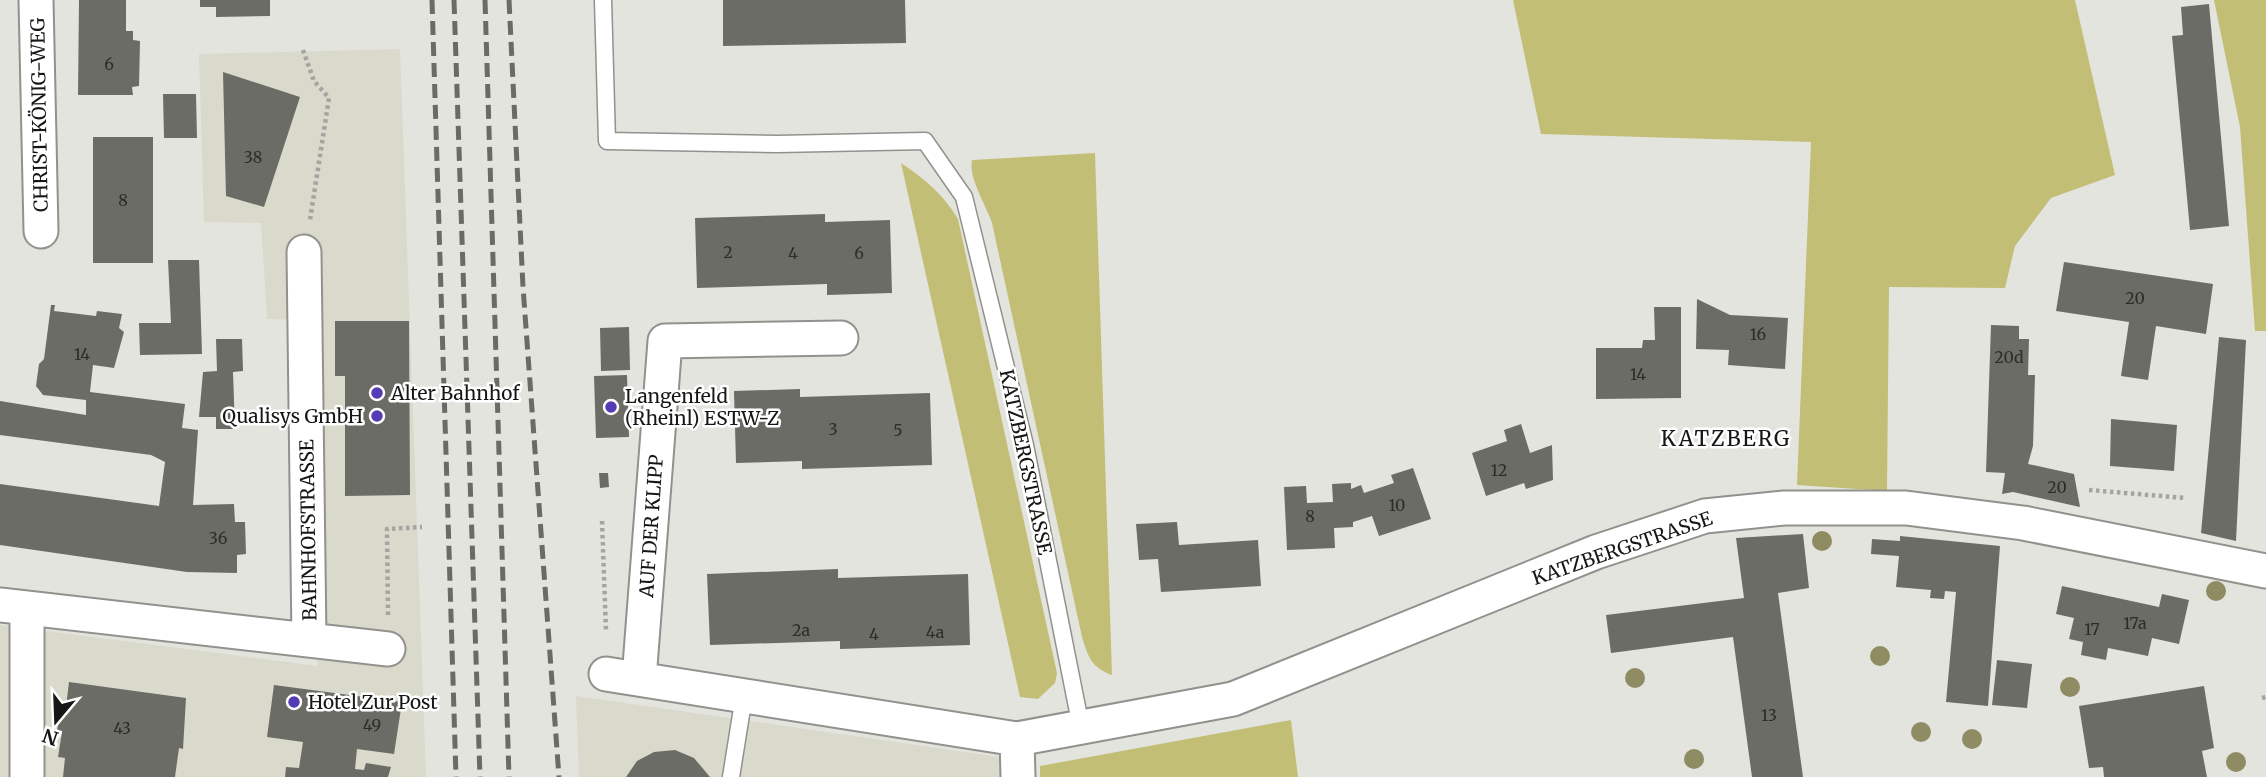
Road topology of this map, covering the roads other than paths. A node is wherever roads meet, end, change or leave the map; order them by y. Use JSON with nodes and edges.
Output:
{"nodes":[{"id":1,"x":36,"y":0,"type":"edge"},
{"id":2,"x":603,"y":0,"type":"edge"},
{"id":3,"x":41,"y":231,"type":"dead end"},
{"id":4,"x":304,"y":252,"type":"road end"},
{"id":5,"x":841,"y":338,"type":"dead end"},
{"id":6,"x":2266,"y":571,"type":"edge"},
{"id":7,"x":14,"y":607,"type":"edge"},
{"id":8,"x":388,"y":636,"type":"road end"},
{"id":9,"x":309,"y":640,"type":"junction"},
{"id":10,"x":607,"y":674,"type":"dead end"},
{"id":11,"x":639,"y":679,"type":"junction"},
{"id":12,"x":744,"y":696,"type":"junction"},
{"id":13,"x":1081,"y":727,"type":"junction"},
{"id":14,"x":1017,"y":739,"type":"junction"},
{"id":15,"x":27,"y":777,"type":"edge"},
{"id":16,"x":731,"y":777,"type":"edge"},
{"id":17,"x":1018,"y":777,"type":"edge"}],
"edges":[{"from":1,"to":3,"type":"street","name":"CHRIST-KÖNIG-WEG"},
{"from":2,"to":13,"type":"lane","name":"KATZBERGSTRASSE"},
{"from":4,"to":9,"type":"street","name":"BAHNHOFSTRASSE"},
{"from":5,"to":11,"type":"street","name":"AUF DER KLIPP"},
{"from":6,"to":13,"type":"street","name":"KATZBERGSTRASSE"},
{"from":7,"to":9,"type":"street","name":"BAHNHOFSTRASSE"},
{"from":7,"to":15,"type":"street","name":"BAHNHOFSTRASSE"},
{"from":8,"to":9,"type":"street","name":"BAHNHOFSTRASSE"},
{"from":10,"to":11,"type":"street","name":"KATZBERGSTRASSE"},
{"from":11,"to":12,"type":"street","name":"KATZBERGSTRASSE"},
{"from":12,"to":14,"type":"street","name":"KATZBERGSTRASSE"},
{"from":12,"to":16,"type":"lane"},
{"from":13,"to":14,"type":"street","name":"KATZBERGSTRASSE"},
{"from":14,"to":17,"type":"street"}]}
